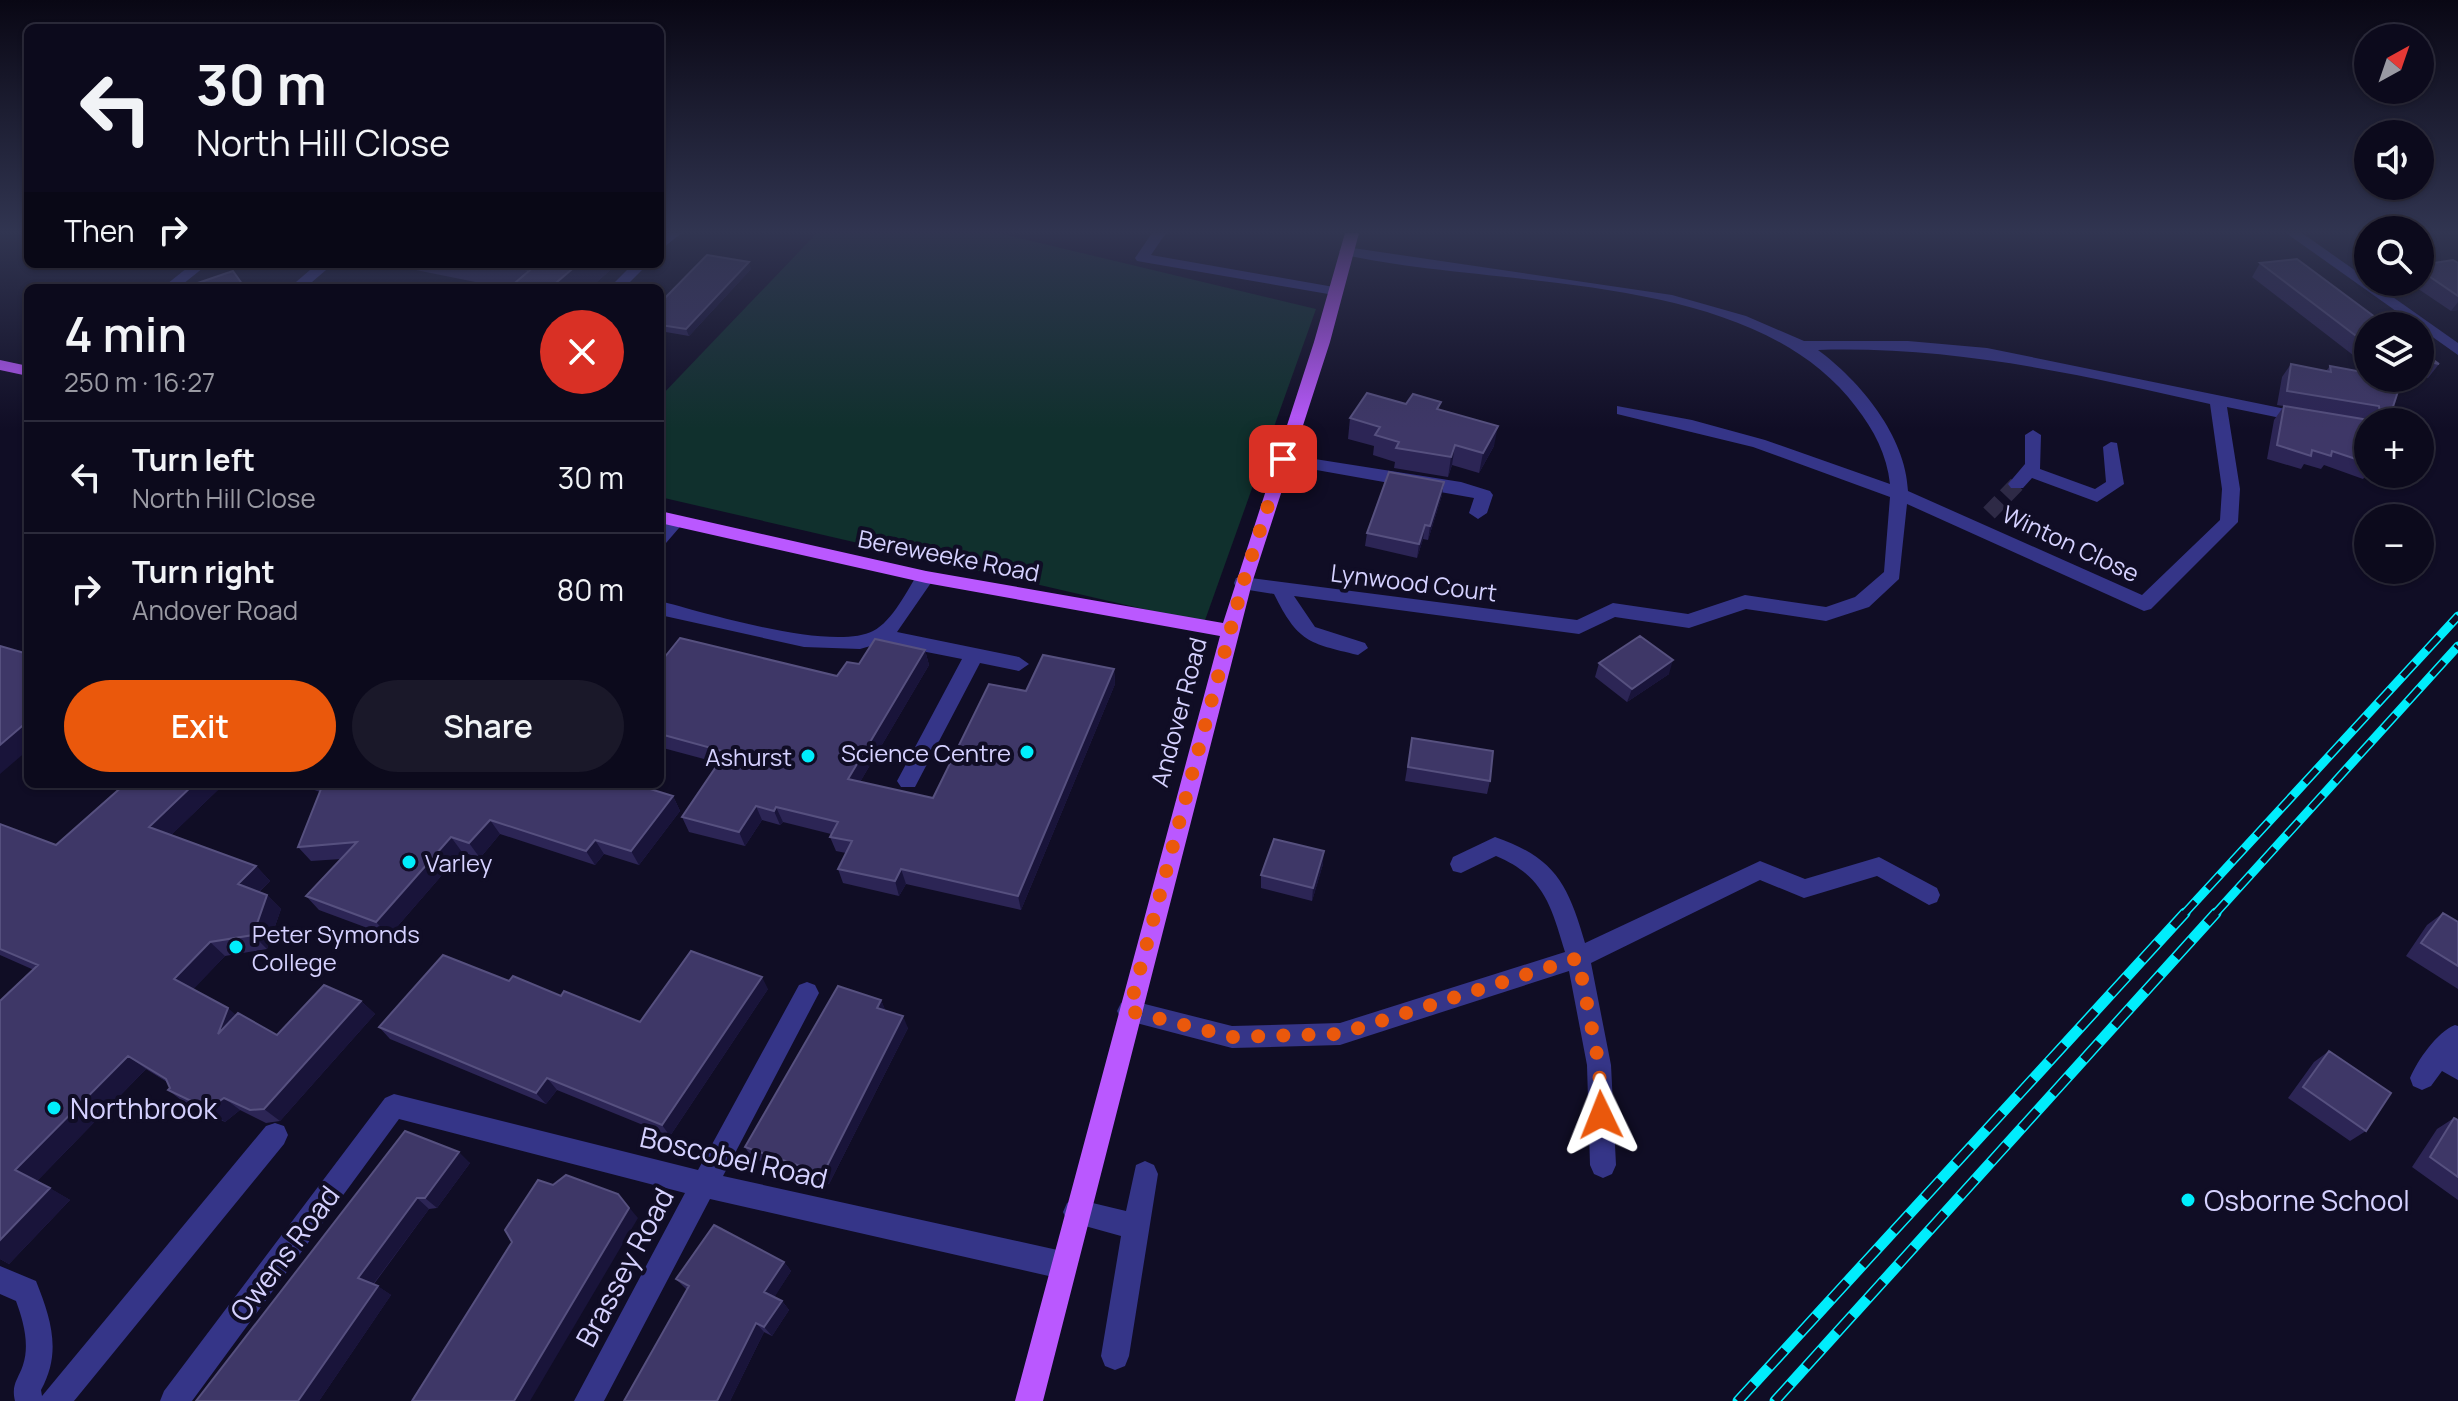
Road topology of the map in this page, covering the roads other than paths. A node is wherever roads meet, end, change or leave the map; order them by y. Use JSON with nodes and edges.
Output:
{"nodes":[{"id":1,"x":1332,"y":298,"type":"edge"},
{"id":2,"x":1668,"y":298,"type":"edge"},
{"id":3,"x":2385,"y":298,"type":"edge"},
{"id":4,"x":1802,"y":346,"type":"junction"},
{"id":5,"x":2458,"y":350,"type":"edge"},
{"id":6,"x":0,"y":365,"type":"edge"},
{"id":7,"x":24,"y":370,"type":"edge"},
{"id":8,"x":2218,"y":403,"type":"junction"},
{"id":9,"x":1623,"y":410,"type":"dead end"},
{"id":10,"x":2323,"y":421,"type":"edge"},
{"id":11,"x":2033,"y":435,"type":"dead end"},
{"id":12,"x":2111,"y":447,"type":"dead end"},
{"id":13,"x":1283,"y":459,"type":"junction"},
{"id":14,"x":1899,"y":491,"type":"junction"},
{"id":15,"x":1478,"y":513,"type":"dead end"},
{"id":16,"x":668,"y":519,"type":"edge"},
{"id":17,"x":926,"y":577,"type":"junction"},
{"id":18,"x":1243,"y":583,"type":"junction"},
{"id":19,"x":1281,"y":589,"type":"junction"},
{"id":20,"x":664,"y":609,"type":"edge"},
{"id":21,"x":1231,"y":631,"type":"junction"},
{"id":22,"x":882,"y":636,"type":"junction"},
{"id":23,"x":1358,"y":648,"type":"dead end"},
{"id":24,"x":974,"y":655,"type":"junction"},
{"id":25,"x":1019,"y":664,"type":"dead end"},
{"id":26,"x":908,"y":781,"type":"dead end"},
{"id":27,"x":1461,"y":864,"type":"dead end"},
{"id":28,"x":1929,"y":895,"type":"dead end"},
{"id":29,"x":1578,"y":958,"type":"junction"},
{"id":30,"x":807,"y":993,"type":"dead end"},
{"id":31,"x":1129,"y":1011,"type":"junction"},
{"id":32,"x":2451,"y":1053,"type":"edge"},
{"id":33,"x":2422,"y":1078,"type":"dead end"},
{"id":34,"x":394,"y":1106,"type":"joint"},
{"id":35,"x":275,"y":1135,"type":"dead end"},
{"id":36,"x":1603,"y":1165,"type":"dead end"},
{"id":37,"x":1145,"y":1174,"type":"dead end"},
{"id":38,"x":704,"y":1185,"type":"junction"},
{"id":39,"x":1076,"y":1212,"type":"junction"},
{"id":40,"x":1137,"y":1227,"type":"junction"},
{"id":41,"x":1062,"y":1265,"type":"junction"},
{"id":42,"x":0,"y":1280,"type":"edge"},
{"id":43,"x":1115,"y":1356,"type":"dead end"},
{"id":44,"x":29,"y":1401,"type":"edge"},
{"id":45,"x":55,"y":1401,"type":"edge"},
{"id":46,"x":174,"y":1401,"type":"edge"},
{"id":47,"x":588,"y":1401,"type":"edge"},
{"id":48,"x":1029,"y":1401,"type":"edge"}],
"edges":[{"from":1,"to":13,"type":"main road","name":"Andover Road"},
{"from":2,"to":4,"type":"street"},
{"from":3,"to":5,"type":"street"},
{"from":4,"to":8,"type":"street"},
{"from":4,"to":14,"type":"street"},
{"from":6,"to":7,"type":"main road"},
{"from":8,"to":10,"type":"street"},
{"from":8,"to":14,"type":"street","name":"Winton Close"},
{"from":9,"to":14,"type":"street","name":"Winton Close"},
{"from":11,"to":12,"type":"street"},
{"from":13,"to":15,"type":"street"},
{"from":13,"to":18,"type":"main road","name":"Andover Road"},
{"from":14,"to":19,"type":"street","name":"Lynwood Court"},
{"from":16,"to":17,"type":"main road","name":"Bereweeke Road"},
{"from":17,"to":21,"type":"main road","name":"Bereweeke Road"},
{"from":17,"to":22,"type":"street"},
{"from":18,"to":19,"type":"street","name":"Lynwood Court"},
{"from":18,"to":21,"type":"main road","name":"Andover Road"},
{"from":19,"to":23,"type":"street"},
{"from":20,"to":22,"type":"street"},
{"from":21,"to":31,"type":"main road","name":"Andover Road"},
{"from":22,"to":24,"type":"street"},
{"from":24,"to":25,"type":"street"},
{"from":24,"to":26,"type":"street"},
{"from":27,"to":29,"type":"street"},
{"from":28,"to":29,"type":"street"},
{"from":29,"to":31,"type":"street"},
{"from":29,"to":36,"type":"street"},
{"from":30,"to":38,"type":"street","name":"Brassey Road"},
{"from":31,"to":39,"type":"main road","name":"Andover Road"},
{"from":32,"to":33,"type":"street"},
{"from":34,"to":38,"type":"street","name":"Boscobel Road"},
{"from":34,"to":46,"type":"street","name":"Owens Road"},
{"from":35,"to":45,"type":"street"},
{"from":37,"to":40,"type":"street"},
{"from":38,"to":41,"type":"street","name":"Boscobel Road"},
{"from":38,"to":47,"type":"street","name":"Brassey Road"},
{"from":39,"to":40,"type":"street"},
{"from":39,"to":41,"type":"main road","name":"Andover Road"},
{"from":40,"to":43,"type":"street"},
{"from":41,"to":48,"type":"main road","name":"Andover Road"},
{"from":42,"to":44,"type":"street"}]}
